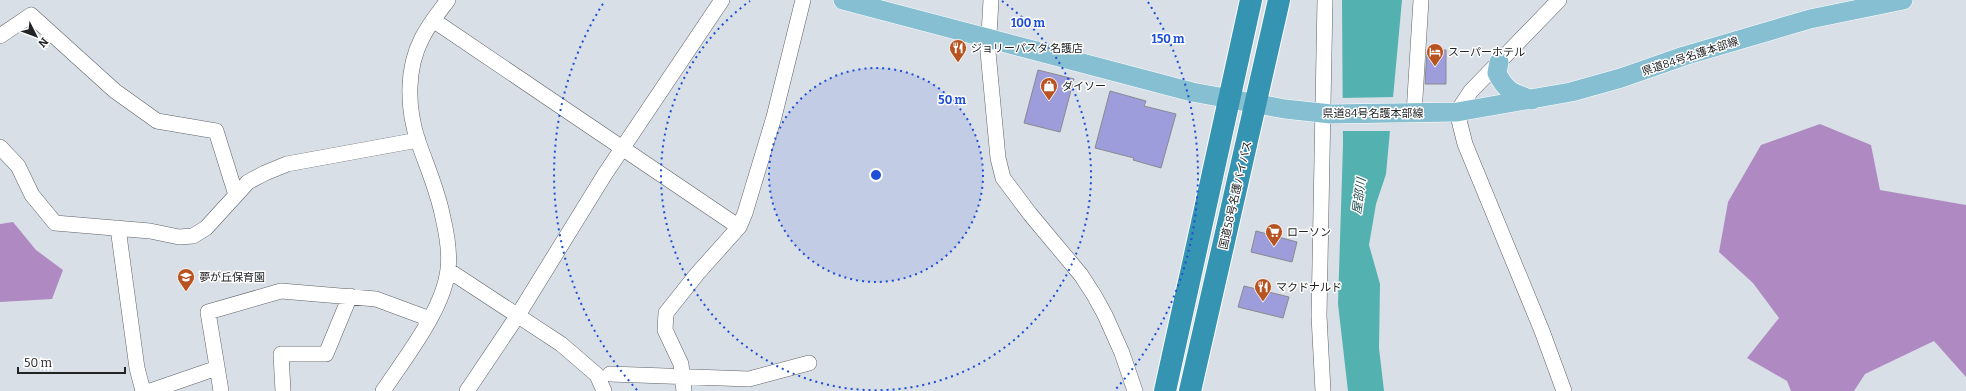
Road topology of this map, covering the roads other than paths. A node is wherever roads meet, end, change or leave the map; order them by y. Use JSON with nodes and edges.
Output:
{"nodes":[{"id":1,"x":448,"y":0,"type":"edge"},
{"id":2,"x":722,"y":0,"type":"edge"},
{"id":3,"x":802,"y":0,"type":"edge"},
{"id":4,"x":842,"y":0,"type":"edge"},
{"id":5,"x":991,"y":0,"type":"edge"},
{"id":6,"x":1251,"y":0,"type":"edge"},
{"id":7,"x":1279,"y":0,"type":"edge"},
{"id":8,"x":1325,"y":0,"type":"edge"},
{"id":9,"x":1421,"y":0,"type":"edge"},
{"id":10,"x":1559,"y":0,"type":"edge"},
{"id":11,"x":1903,"y":0,"type":"edge"},
{"id":12,"x":433,"y":20,"type":"junction"},
{"id":13,"x":0,"y":36,"type":"edge"},
{"id":14,"x":990,"y":39,"type":"junction"},
{"id":15,"x":1499,"y":62,"type":"junction"},
{"id":16,"x":1230,"y":100,"type":"junction"},
{"id":17,"x":1532,"y":100,"type":"junction"},
{"id":18,"x":1256,"y":104,"type":"junction"},
{"id":19,"x":1457,"y":112,"type":"junction"},
{"id":20,"x":1327,"y":114,"type":"junction"},
{"id":21,"x":1411,"y":114,"type":"junction"},
{"id":22,"x":418,"y":140,"type":"junction"},
{"id":23,"x":0,"y":147,"type":"edge"},
{"id":24,"x":622,"y":149,"type":"junction"},
{"id":25,"x":236,"y":195,"type":"junction"},
{"id":26,"x":739,"y":227,"type":"junction"},
{"id":27,"x":118,"y":228,"type":"junction"},
{"id":28,"x":448,"y":270,"type":"junction"},
{"id":29,"x":350,"y":296,"type":"junction"},
{"id":30,"x":518,"y":315,"type":"junction"},
{"id":31,"x":430,"y":319,"type":"junction"},
{"id":32,"x":809,"y":363,"type":"dead end"},
{"id":33,"x":217,"y":368,"type":"junction"},
{"id":34,"x":610,"y":374,"type":"dead end"},
{"id":35,"x":683,"y":384,"type":"edge"},
{"id":36,"x":143,"y":391,"type":"edge"},
{"id":37,"x":150,"y":391,"type":"edge"},
{"id":38,"x":221,"y":391,"type":"edge"},
{"id":39,"x":283,"y":391,"type":"edge"},
{"id":40,"x":383,"y":391,"type":"edge"},
{"id":41,"x":467,"y":391,"type":"edge"},
{"id":42,"x":604,"y":391,"type":"edge"},
{"id":43,"x":1135,"y":391,"type":"edge"},
{"id":44,"x":1165,"y":391,"type":"edge"},
{"id":45,"x":1190,"y":391,"type":"edge"},
{"id":46,"x":1323,"y":391,"type":"edge"},
{"id":47,"x":1564,"y":391,"type":"edge"}],
"edges":[{"from":1,"to":12,"type":"street"},
{"from":2,"to":24,"type":"street"},
{"from":3,"to":26,"type":"street"},
{"from":4,"to":14,"type":"main road","name":"県道84号名護本部線"},
{"from":5,"to":14,"type":"street"},
{"from":6,"to":16,"type":"highway"},
{"from":7,"to":18,"type":"highway","name":"国道58号名護バイパス"},
{"from":8,"to":20,"type":"street"},
{"from":9,"to":21,"type":"street"},
{"from":10,"to":15,"type":"street"},
{"from":11,"to":17,"type":"main road","name":"県道84号名護本部線"},
{"from":12,"to":22,"type":"street"},
{"from":12,"to":24,"type":"street"},
{"from":13,"to":25,"type":"street"},
{"from":14,"to":16,"type":"main road","name":"県道84号名護本部線"},
{"from":14,"to":43,"type":"street"},
{"from":15,"to":17,"type":"main road"},
{"from":15,"to":19,"type":"street"},
{"from":16,"to":18,"type":"main road","name":"県道84号名護本部線"},
{"from":16,"to":44,"type":"highway"},
{"from":17,"to":19,"type":"main road","name":"県道84号名護本部線"},
{"from":18,"to":20,"type":"main road","name":"県道84号名護本部線"},
{"from":18,"to":45,"type":"highway","name":"国道58号名護バイパス"},
{"from":19,"to":21,"type":"main road","name":"県道84号名護本部線"},
{"from":19,"to":47,"type":"street"},
{"from":20,"to":21,"type":"main road","name":"県道84号名護本部線"},
{"from":20,"to":46,"type":"street"},
{"from":22,"to":25,"type":"street"},
{"from":22,"to":28,"type":"street"},
{"from":23,"to":27,"type":"street"},
{"from":24,"to":26,"type":"street"},
{"from":24,"to":30,"type":"street"},
{"from":25,"to":27,"type":"street"},
{"from":26,"to":35,"type":"street"},
{"from":27,"to":36,"type":"street"},
{"from":28,"to":30,"type":"street"},
{"from":28,"to":31,"type":"street"},
{"from":29,"to":31,"type":"street"},
{"from":29,"to":33,"type":"street"},
{"from":29,"to":39,"type":"street"},
{"from":30,"to":41,"type":"street"},
{"from":30,"to":42,"type":"street"},
{"from":31,"to":40,"type":"street"},
{"from":32,"to":35,"type":"street"},
{"from":33,"to":37,"type":"street"},
{"from":33,"to":38,"type":"street"},
{"from":34,"to":35,"type":"street"}]}
